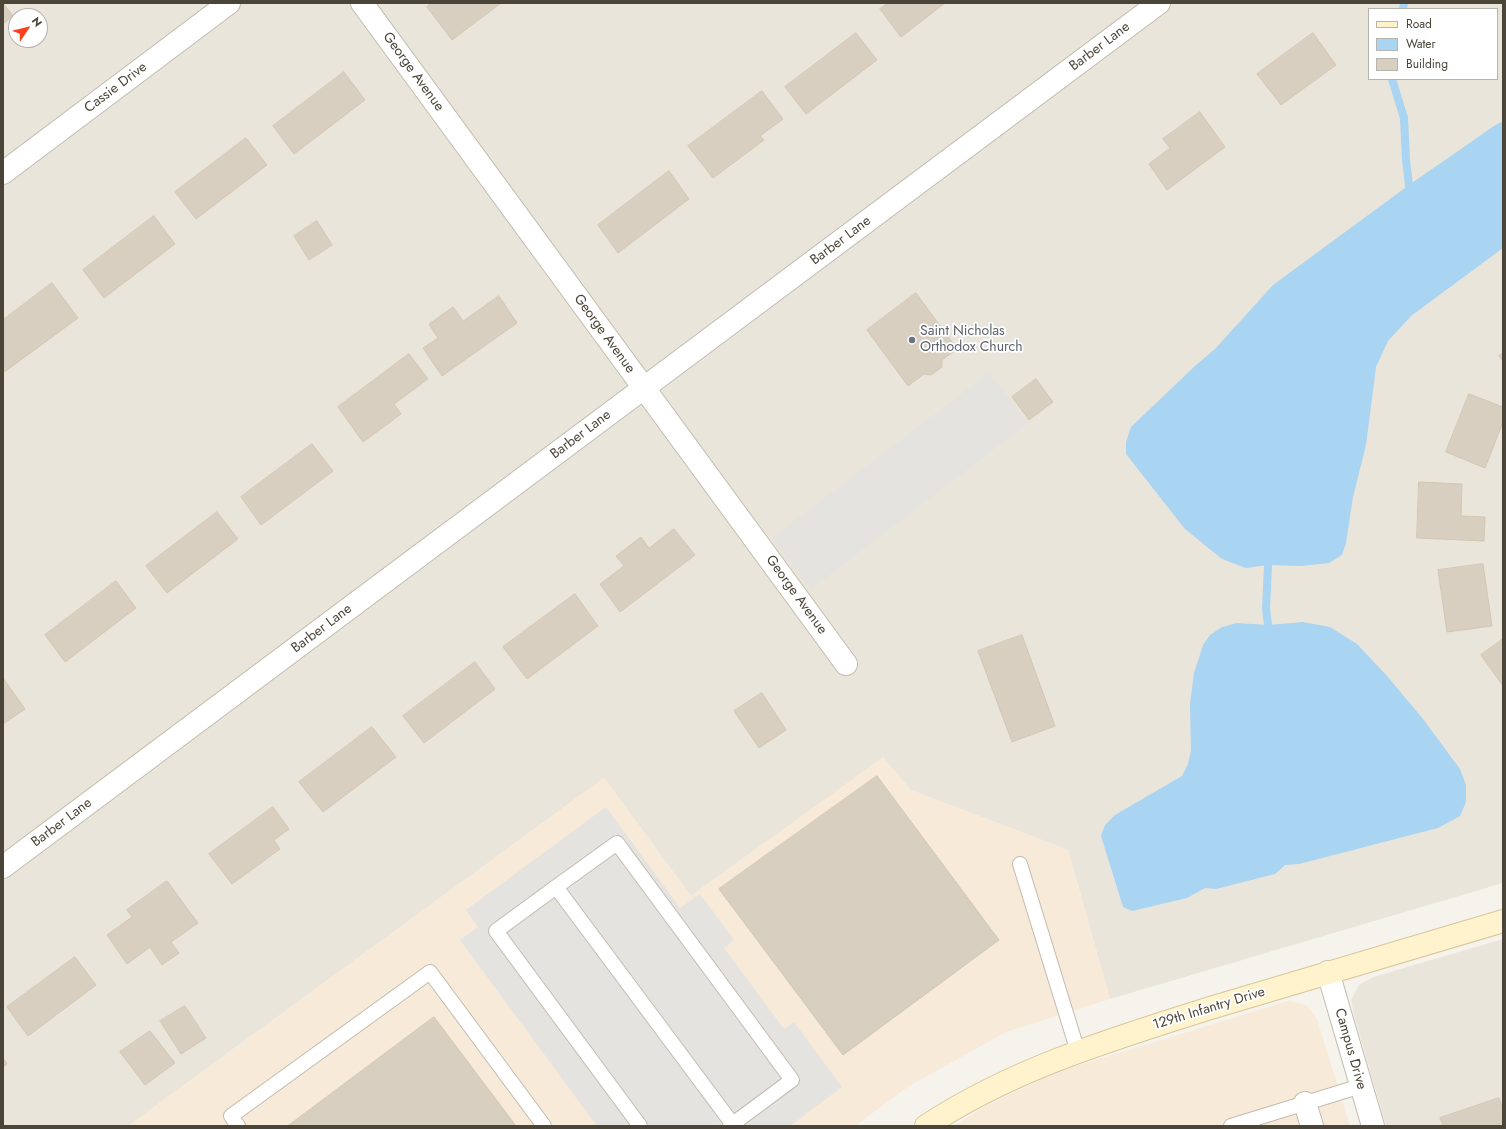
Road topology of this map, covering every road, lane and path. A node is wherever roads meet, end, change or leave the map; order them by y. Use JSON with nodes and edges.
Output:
{"nodes":[{"id":1,"x":229,"y":3,"type":"edge"},
{"id":2,"x":362,"y":3,"type":"edge"},
{"id":3,"x":1159,"y":3,"type":"edge"},
{"id":4,"x":3,"y":172,"type":"edge"},
{"id":5,"x":644,"y":388,"type":"junction"},
{"id":6,"x":846,"y":664,"type":"dead end"},
{"id":7,"x":1020,"y":864,"type":"dead end"},
{"id":8,"x":3,"y":867,"type":"edge"},
{"id":9,"x":556,"y":887,"type":"junction"},
{"id":10,"x":1503,"y":921,"type":"edge"},
{"id":11,"x":1328,"y":972,"type":"junction"},
{"id":12,"x":1078,"y":1052,"type":"junction"},
{"id":13,"x":1361,"y":1086,"type":"junction"},
{"id":14,"x":1305,"y":1103,"type":"junction"},
{"id":15,"x":732,"y":1125,"type":"edge"},
{"id":16,"x":238,"y":1126,"type":"edge"},
{"id":17,"x":544,"y":1126,"type":"edge"},
{"id":18,"x":640,"y":1126,"type":"edge"},
{"id":19,"x":926,"y":1126,"type":"edge"},
{"id":20,"x":1231,"y":1126,"type":"edge"},
{"id":21,"x":1312,"y":1126,"type":"edge"},
{"id":22,"x":1373,"y":1126,"type":"edge"}],
"edges":[{"from":1,"to":4,"type":"street","name":"Cassie Drive"},
{"from":2,"to":5,"type":"street","name":"George Avenue"},
{"from":3,"to":5,"type":"street","name":"Barber Lane"},
{"from":5,"to":6,"type":"street","name":"George Avenue"},
{"from":5,"to":8,"type":"street","name":"Barber Lane"},
{"from":7,"to":12,"type":"lane"},
{"from":9,"to":15,"type":"lane"},
{"from":9,"to":15,"type":"lane"},
{"from":9,"to":18,"type":"lane"},
{"from":10,"to":11,"type":"street","name":"129th Infantry Drive"},
{"from":11,"to":12,"type":"street","name":"129th Infantry Drive"},
{"from":11,"to":13,"type":"street","name":"Campus Drive"},
{"from":12,"to":19,"type":"street","name":"129th Infantry Drive"},
{"from":13,"to":14,"type":"lane"},
{"from":13,"to":22,"type":"street","name":"Campus Drive"},
{"from":14,"to":20,"type":"lane"},
{"from":14,"to":21,"type":"street"},
{"from":16,"to":17,"type":"lane"}]}
